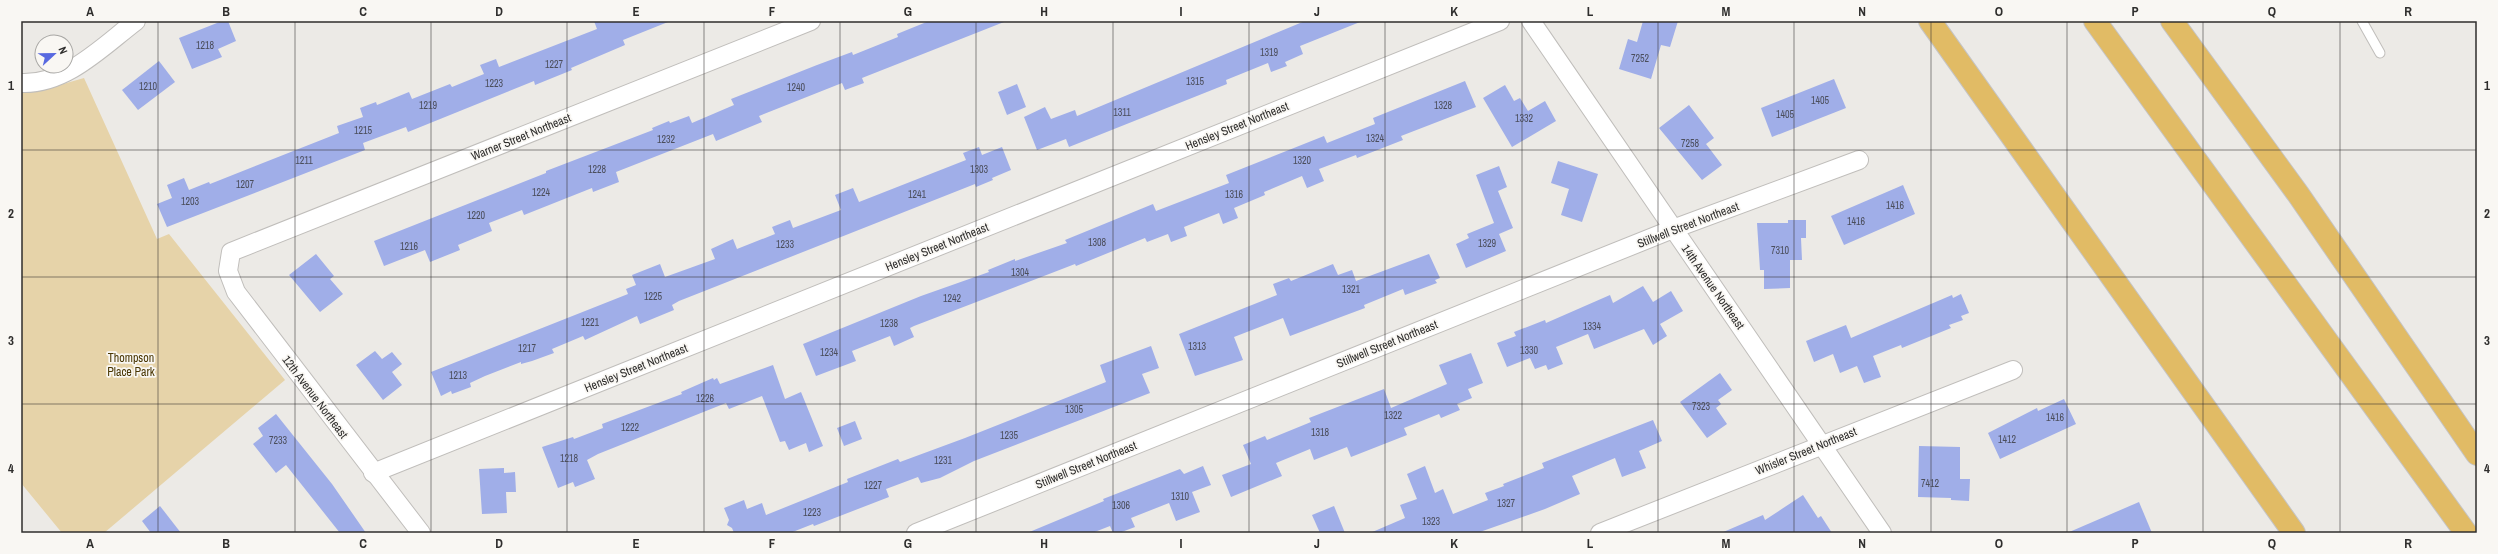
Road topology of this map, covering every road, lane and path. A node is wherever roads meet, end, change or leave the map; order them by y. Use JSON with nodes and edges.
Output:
{"nodes":[{"id":1,"x":136,"y":21,"type":"edge"},
{"id":2,"x":811,"y":21,"type":"edge"},
{"id":3,"x":1500,"y":21,"type":"edge"},
{"id":4,"x":1531,"y":21,"type":"edge"},
{"id":5,"x":1930,"y":21,"type":"edge"},
{"id":6,"x":2095,"y":21,"type":"edge"},
{"id":7,"x":2172,"y":21,"type":"edge"},
{"id":8,"x":2362,"y":21,"type":"edge"},
{"id":9,"x":2380,"y":53,"type":"dead end"},
{"id":10,"x":21,"y":83,"type":"edge"},
{"id":11,"x":1859,"y":160,"type":"dead end"},
{"id":12,"x":1673,"y":229,"type":"junction"},
{"id":13,"x":231,"y":252,"type":"joint"},
{"id":14,"x":2013,"y":370,"type":"dead end"},
{"id":15,"x":1821,"y":444,"type":"junction"},
{"id":16,"x":2477,"y":454,"type":"edge"},
{"id":17,"x":373,"y":473,"type":"junction"},
{"id":18,"x":421,"y":533,"type":"edge"},
{"id":19,"x":916,"y":533,"type":"edge"},
{"id":20,"x":1600,"y":533,"type":"edge"},
{"id":21,"x":1882,"y":533,"type":"edge"},
{"id":22,"x":2294,"y":533,"type":"edge"},
{"id":23,"x":2466,"y":533,"type":"edge"}],
"edges":[{"from":1,"to":10,"type":"street"},
{"from":2,"to":13,"type":"street","name":"Warner Street Northeast"},
{"from":3,"to":17,"type":"street","name":"Hensley Street Northeast"},
{"from":4,"to":12,"type":"street","name":"14th Avenue Northeast"},
{"from":5,"to":22,"type":"highway"},
{"from":6,"to":23,"type":"highway"},
{"from":7,"to":16,"type":"highway"},
{"from":8,"to":9,"type":"lane"},
{"from":11,"to":12,"type":"street","name":"Stillwell Street Northeast"},
{"from":12,"to":15,"type":"street","name":"14th Avenue Northeast"},
{"from":12,"to":19,"type":"street","name":"Stillwell Street Northeast"},
{"from":13,"to":17,"type":"street","name":"12th Avenue Northeast"},
{"from":14,"to":15,"type":"street","name":"Whisler Street Northeast"},
{"from":15,"to":20,"type":"street","name":"Whisler Street Northeast"},
{"from":15,"to":21,"type":"street","name":"14th Avenue Northeast"},
{"from":17,"to":18,"type":"street","name":"12th Avenue Northeast"}]}
